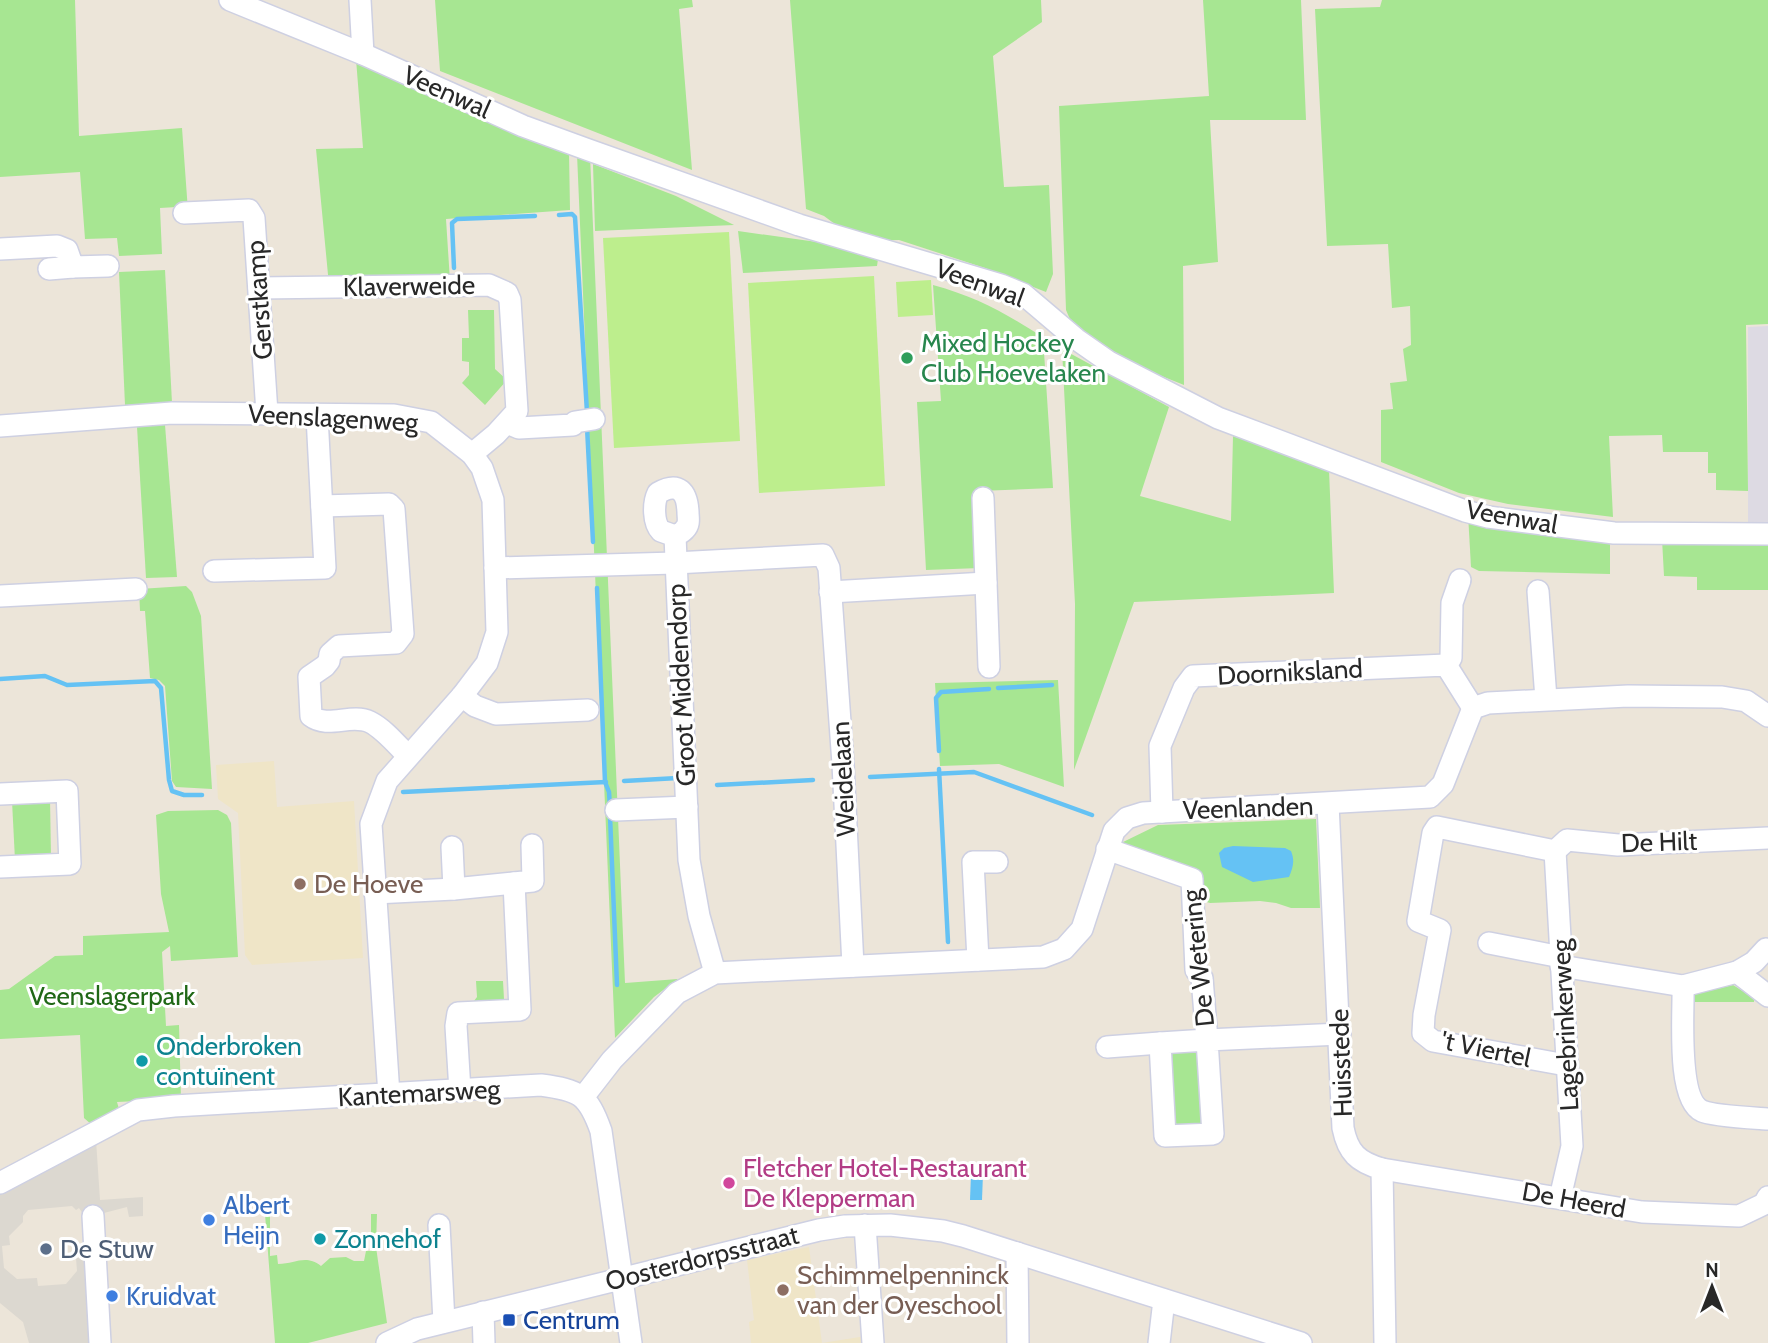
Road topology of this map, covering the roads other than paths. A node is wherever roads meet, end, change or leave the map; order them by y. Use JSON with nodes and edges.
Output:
{"nodes":[{"id":1,"x":230,"y":0,"type":"edge"},
{"id":2,"x":360,"y":0,"type":"edge"},
{"id":3,"x":363,"y":54,"type":"junction"},
{"id":4,"x":184,"y":213,"type":"dead end"},
{"id":5,"x":0,"y":249,"type":"edge"},
{"id":6,"x":108,"y":266,"type":"dead end"},
{"id":7,"x":73,"y":267,"type":"junction"},
{"id":8,"x":49,"y":269,"type":"dead end"},
{"id":9,"x":259,"y":288,"type":"junction"},
{"id":10,"x":267,"y":413,"type":"junction"},
{"id":11,"x":317,"y":416,"type":"junction"},
{"id":12,"x":594,"y":419,"type":"dead end"},
{"id":13,"x":508,"y":423,"type":"junction"},
{"id":14,"x":0,"y":426,"type":"edge"},
{"id":15,"x":472,"y":454,"type":"junction"},
{"id":16,"x":983,"y":498,"type":"dead end"},
{"id":17,"x":322,"y":506,"type":"junction"},
{"id":18,"x":1768,"y":534,"type":"edge"},
{"id":19,"x":676,"y":536,"type":"dead end"},
{"id":20,"x":675,"y":563,"type":"junction"},
{"id":21,"x":495,"y":568,"type":"junction"},
{"id":22,"x":214,"y":571,"type":"dead end"},
{"id":23,"x":1460,"y":580,"type":"dead end"},
{"id":24,"x":986,"y":583,"type":"junction"},
{"id":25,"x":136,"y":589,"type":"dead end"},
{"id":26,"x":830,"y":592,"type":"junction"},
{"id":27,"x":1538,"y":592,"type":"dead end"},
{"id":28,"x":0,"y":596,"type":"edge"},
{"id":29,"x":1446,"y":665,"type":"junction"},
{"id":30,"x":989,"y":667,"type":"dead end"},
{"id":31,"x":463,"y":696,"type":"junction"},
{"id":32,"x":1546,"y":699,"type":"junction"},
{"id":33,"x":1473,"y":708,"type":"junction"},
{"id":34,"x":588,"y":710,"type":"dead end"},
{"id":35,"x":1768,"y":716,"type":"edge"},
{"id":36,"x":408,"y":756,"type":"junction"},
{"id":37,"x":0,"y":793,"type":"edge"},
{"id":38,"x":1430,"y":797,"type":"junction"},
{"id":39,"x":1328,"y":804,"type":"junction"},
{"id":40,"x":687,"y":807,"type":"junction"},
{"id":41,"x":615,"y":810,"type":"dead end"},
{"id":42,"x":1162,"y":811,"type":"junction"},
{"id":43,"x":1437,"y":827,"type":"junction"},
{"id":44,"x":1768,"y":838,"type":"edge"},
{"id":45,"x":532,"y":845,"type":"dead end"},
{"id":46,"x":452,"y":847,"type":"dead end"},
{"id":47,"x":1107,"y":849,"type":"junction"},
{"id":48,"x":1555,"y":851,"type":"junction"},
{"id":49,"x":997,"y":862,"type":"dead end"},
{"id":50,"x":0,"y":867,"type":"edge"},
{"id":51,"x":514,"y":883,"type":"junction"},
{"id":52,"x":454,"y":888,"type":"junction"},
{"id":53,"x":375,"y":893,"type":"junction"},
{"id":54,"x":1489,"y":943,"type":"dead end"},
{"id":55,"x":1766,"y":949,"type":"dead end"},
{"id":56,"x":978,"y":960,"type":"junction"},
{"id":57,"x":1561,"y":961,"type":"junction"},
{"id":58,"x":853,"y":966,"type":"junction"},
{"id":59,"x":1737,"y":972,"type":"junction"},
{"id":60,"x":715,"y":973,"type":"junction"},
{"id":61,"x":1683,"y":986,"type":"junction"},
{"id":62,"x":1768,"y":996,"type":"edge"},
{"id":63,"x":1340,"y":1034,"type":"junction"},
{"id":64,"x":1207,"y":1040,"type":"junction"},
{"id":65,"x":1160,"y":1043,"type":"junction"},
{"id":66,"x":1107,"y":1047,"type":"dead end"},
{"id":67,"x":1566,"y":1065,"type":"junction"},
{"id":68,"x":460,"y":1091,"type":"junction"},
{"id":69,"x":389,"y":1095,"type":"junction"},
{"id":70,"x":584,"y":1096,"type":"junction"},
{"id":71,"x":1768,"y":1119,"type":"edge"},
{"id":72,"x":1382,"y":1169,"type":"junction"},
{"id":73,"x":0,"y":1183,"type":"edge"},
{"id":74,"x":1560,"y":1198,"type":"junction"},
{"id":75,"x":1767,"y":1203,"type":"edge"},
{"id":76,"x":93,"y":1216,"type":"dead end"},
{"id":77,"x":865,"y":1224,"type":"junction"},
{"id":78,"x":439,"y":1225,"type":"dead end"},
{"id":79,"x":1017,"y":1253,"type":"junction"},
{"id":80,"x":622,"y":1277,"type":"junction"},
{"id":81,"x":1164,"y":1300,"type":"junction"},
{"id":82,"x":483,"y":1312,"type":"junction"},
{"id":83,"x":444,"y":1322,"type":"junction"},
{"id":84,"x":100,"y":1343,"type":"edge"},
{"id":85,"x":387,"y":1343,"type":"edge"},
{"id":86,"x":484,"y":1343,"type":"edge"},
{"id":87,"x":631,"y":1343,"type":"edge"},
{"id":88,"x":873,"y":1343,"type":"edge"},
{"id":89,"x":1018,"y":1343,"type":"edge"},
{"id":90,"x":1159,"y":1343,"type":"edge"},
{"id":91,"x":1301,"y":1343,"type":"edge"},
{"id":92,"x":1385,"y":1343,"type":"edge"}],
"edges":[{"from":1,"to":3,"type":"street","name":"Veenwal"},
{"from":2,"to":3,"type":"street"},
{"from":3,"to":18,"type":"street","name":"Veenwal"},
{"from":4,"to":9,"type":"street","name":"Gerstkamp"},
{"from":5,"to":7,"type":"street"},
{"from":6,"to":7,"type":"street"},
{"from":7,"to":8,"type":"street"},
{"from":9,"to":10,"type":"street","name":"Gerstkamp"},
{"from":9,"to":13,"type":"street","name":"Klaverweide"},
{"from":10,"to":11,"type":"street","name":"Veenslagenweg"},
{"from":10,"to":14,"type":"street","name":"Veenslagenweg"},
{"from":11,"to":15,"type":"street","name":"Veenslagenweg"},
{"from":11,"to":17,"type":"street"},
{"from":12,"to":13,"type":"street"},
{"from":13,"to":15,"type":"street"},
{"from":15,"to":21,"type":"street","name":"Veenslagenweg"},
{"from":16,"to":24,"type":"street"},
{"from":17,"to":22,"type":"street"},
{"from":17,"to":36,"type":"street"},
{"from":19,"to":20,"type":"street"},
{"from":20,"to":21,"type":"street","name":"Weidelaan"},
{"from":20,"to":26,"type":"street","name":"Weidelaan"},
{"from":20,"to":40,"type":"street","name":"Groot Middendorp"},
{"from":21,"to":31,"type":"street","name":"Veenslagenweg"},
{"from":23,"to":29,"type":"street"},
{"from":24,"to":26,"type":"street"},
{"from":24,"to":30,"type":"street"},
{"from":25,"to":28,"type":"street"},
{"from":26,"to":58,"type":"street","name":"Weidelaan"},
{"from":27,"to":32,"type":"street"},
{"from":29,"to":33,"type":"street"},
{"from":29,"to":42,"type":"street","name":"Doorniksland"},
{"from":31,"to":34,"type":"street"},
{"from":31,"to":36,"type":"street","name":"Veenslagenweg"},
{"from":32,"to":33,"type":"street"},
{"from":32,"to":35,"type":"street"},
{"from":33,"to":38,"type":"street"},
{"from":36,"to":53,"type":"street","name":"Veenslagenweg"},
{"from":37,"to":50,"type":"street"},
{"from":38,"to":39,"type":"street","name":"Veenlanden"},
{"from":38,"to":43,"type":"street","name":"'t Viertel"},
{"from":39,"to":42,"type":"street","name":"Veenlanden"},
{"from":39,"to":63,"type":"street","name":"Huisstede"},
{"from":40,"to":41,"type":"street","name":"Groot Middendorp"},
{"from":40,"to":60,"type":"street","name":"Groot Middendorp"},
{"from":42,"to":47,"type":"street","name":"Veenlanden"},
{"from":43,"to":48,"type":"street"},
{"from":43,"to":67,"type":"street","name":"'t Viertel"},
{"from":44,"to":48,"type":"street","name":"De Hilt"},
{"from":45,"to":51,"type":"street"},
{"from":46,"to":52,"type":"street"},
{"from":47,"to":56,"type":"street","name":"Veenlanden"},
{"from":47,"to":64,"type":"street","name":"De Wetering"},
{"from":48,"to":57,"type":"street","name":"Lagebrinkerweg"},
{"from":49,"to":56,"type":"street"},
{"from":51,"to":52,"type":"street"},
{"from":51,"to":68,"type":"street"},
{"from":52,"to":53,"type":"street"},
{"from":53,"to":69,"type":"street","name":"Veenslagenweg"},
{"from":54,"to":57,"type":"street"},
{"from":55,"to":59,"type":"street"},
{"from":56,"to":58,"type":"street","name":"Veenlanden"},
{"from":57,"to":61,"type":"street"},
{"from":57,"to":67,"type":"street","name":"Lagebrinkerweg"},
{"from":58,"to":60,"type":"street","name":"Veenlanden"},
{"from":59,"to":61,"type":"street"},
{"from":59,"to":62,"type":"street"},
{"from":60,"to":70,"type":"street","name":"Veenlanden"},
{"from":61,"to":71,"type":"street"},
{"from":63,"to":64,"type":"street"},
{"from":63,"to":72,"type":"street","name":"Huisstede"},
{"from":64,"to":65,"type":"street"},
{"from":64,"to":65,"type":"street"},
{"from":65,"to":66,"type":"street"},
{"from":67,"to":74,"type":"street","name":"Lagebrinkerweg"},
{"from":68,"to":69,"type":"street","name":"Kantemarsweg"},
{"from":68,"to":70,"type":"street","name":"Kantemarsweg"},
{"from":69,"to":73,"type":"street","name":"Kantemarsweg"},
{"from":70,"to":80,"type":"street"},
{"from":72,"to":74,"type":"street","name":"De Heerd"},
{"from":72,"to":92,"type":"street"},
{"from":74,"to":75,"type":"street","name":"De Heerd"},
{"from":76,"to":84,"type":"street"},
{"from":77,"to":79,"type":"street","name":"Oosterdorpsstraat"},
{"from":77,"to":80,"type":"street","name":"Oosterdorpsstraat"},
{"from":77,"to":88,"type":"street"},
{"from":78,"to":83,"type":"street"},
{"from":79,"to":81,"type":"street","name":"Oosterdorpsstraat"},
{"from":79,"to":89,"type":"street"},
{"from":80,"to":82,"type":"street","name":"Oosterdorpsstraat"},
{"from":80,"to":87,"type":"street"},
{"from":81,"to":90,"type":"street"},
{"from":81,"to":91,"type":"street","name":"Oosterdorpsstraat"},
{"from":82,"to":83,"type":"street","name":"Oosterdorpsstraat"},
{"from":82,"to":86,"type":"street"},
{"from":83,"to":85,"type":"street","name":"Oosterdorpsstraat"}]}
